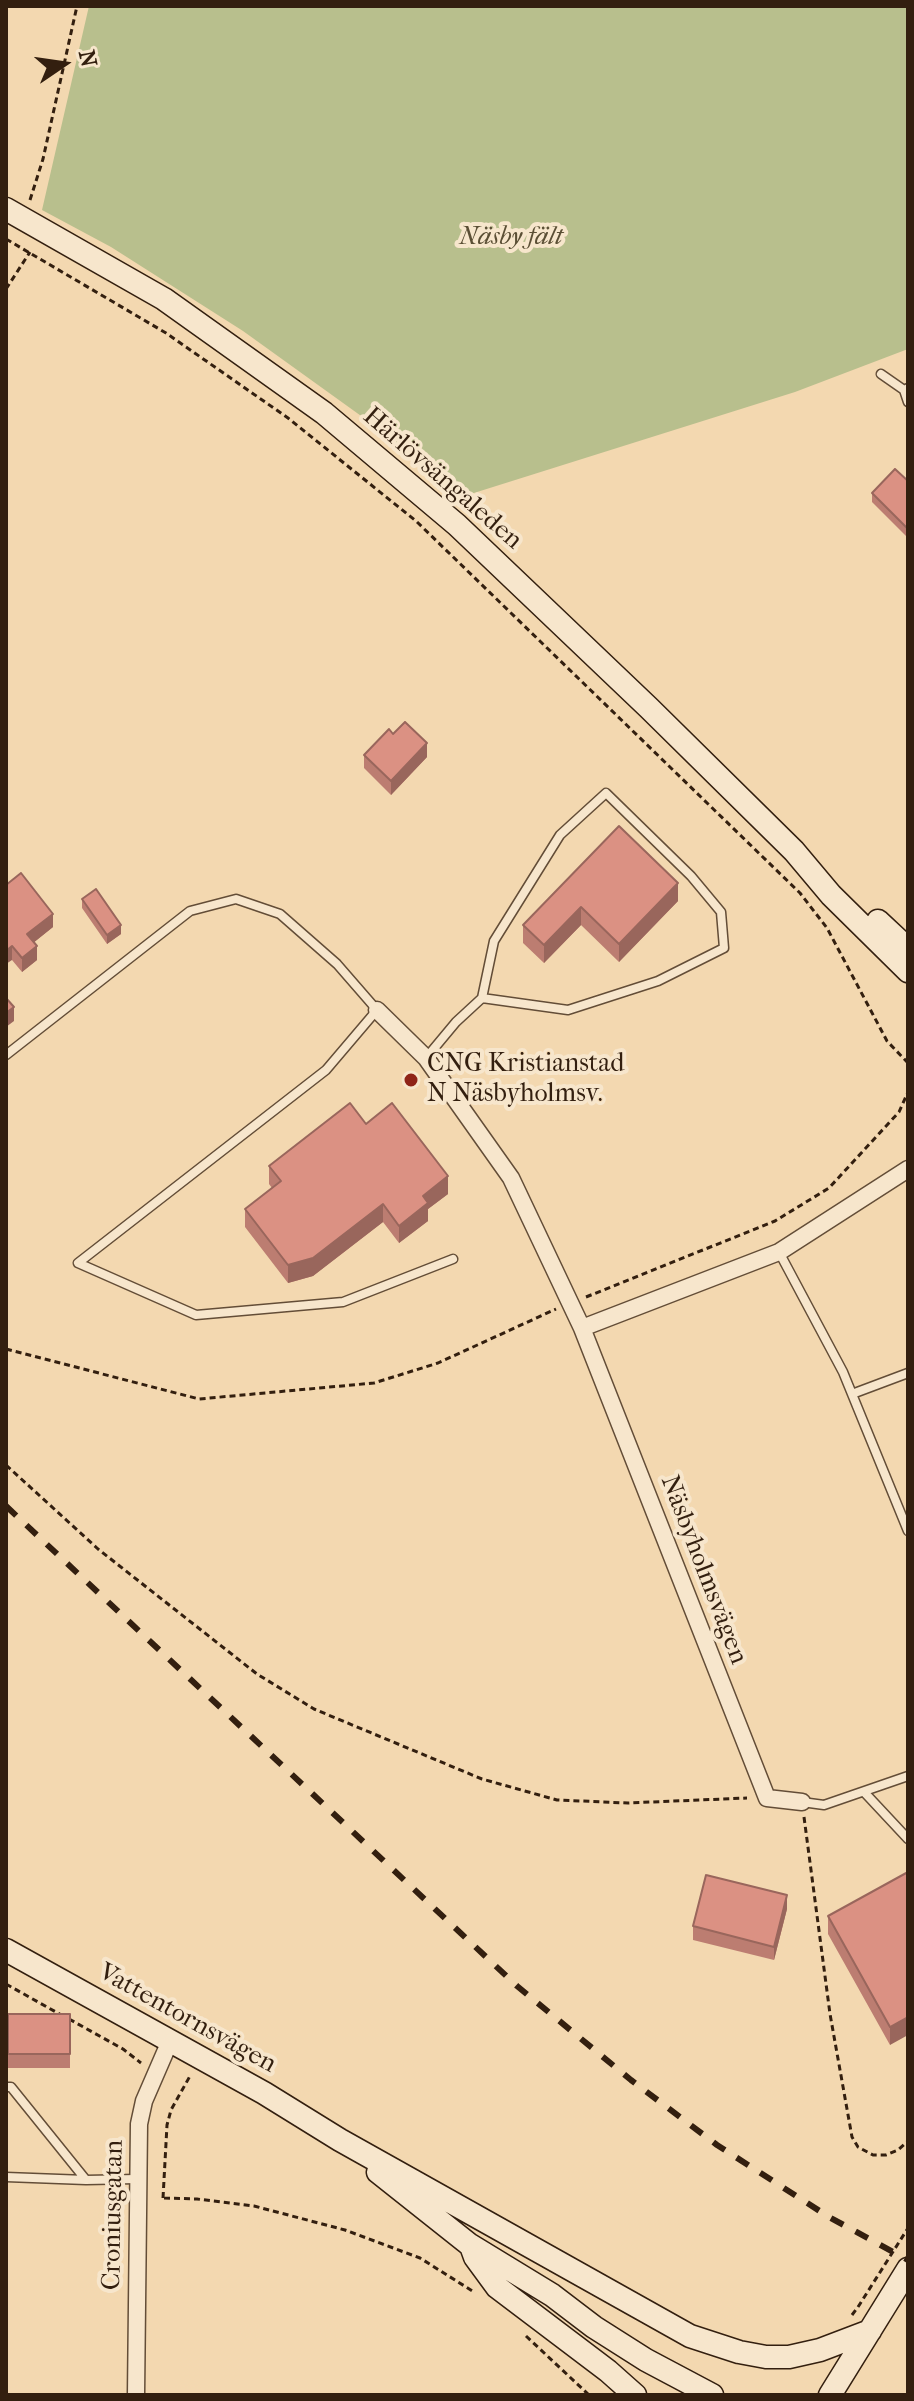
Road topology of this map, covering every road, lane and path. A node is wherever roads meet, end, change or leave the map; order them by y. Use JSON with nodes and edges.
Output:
{"nodes":[{"id":1,"x":77,"y":6,"type":"edge"},
{"id":2,"x":15,"y":214,"type":"edge"},
{"id":3,"x":6,"y":239,"type":"edge"},
{"id":4,"x":30,"y":251,"type":"junction"},
{"id":5,"x":6,"y":289,"type":"edge"},
{"id":6,"x":881,"y":374,"type":"dead end"},
{"id":7,"x":906,"y":389,"type":"edge"},
{"id":8,"x":908,"y":402,"type":"edge"},
{"id":9,"x":794,"y":851,"type":"junction"},
{"id":10,"x":908,"y":949,"type":"edge"},
{"id":11,"x":908,"y":971,"type":"edge"},
{"id":12,"x":482,"y":998,"type":"junction"},
{"id":13,"x":377,"y":1010,"type":"junction"},
{"id":14,"x":6,"y":1055,"type":"edge"},
{"id":15,"x":426,"y":1058,"type":"junction"},
{"id":16,"x":908,"y":1063,"type":"edge"},
{"id":17,"x":908,"y":1092,"type":"edge"},
{"id":18,"x":908,"y":1169,"type":"edge"},
{"id":19,"x":779,"y":1252,"type":"junction"},
{"id":20,"x":453,"y":1259,"type":"dead end"},
{"id":21,"x":570,"y":1303,"type":"junction"},
{"id":22,"x":582,"y":1328,"type":"junction"},
{"id":23,"x":6,"y":1349,"type":"edge"},
{"id":24,"x":908,"y":1373,"type":"edge"},
{"id":25,"x":852,"y":1394,"type":"junction"},
{"id":26,"x":6,"y":1465,"type":"edge"},
{"id":27,"x":908,"y":1531,"type":"edge"},
{"id":28,"x":908,"y":1776,"type":"edge"},
{"id":29,"x":865,"y":1793,"type":"junction"},
{"id":30,"x":767,"y":1798,"type":"junction"},
{"id":31,"x":802,"y":1802,"type":"junction"},
{"id":32,"x":908,"y":1839,"type":"edge"},
{"id":33,"x":6,"y":1950,"type":"edge"},
{"id":34,"x":6,"y":1984,"type":"edge"},
{"id":35,"x":170,"y":2041,"type":"junction"},
{"id":36,"x":156,"y":2072,"type":"junction"},
{"id":37,"x":6,"y":2087,"type":"edge"},
{"id":38,"x":340,"y":2140,"type":"junction"},
{"id":39,"x":908,"y":2141,"type":"edge"},
{"id":40,"x":6,"y":2177,"type":"edge"},
{"id":41,"x":137,"y":2179,"type":"junction"},
{"id":42,"x":86,"y":2180,"type":"junction"},
{"id":43,"x":491,"y":2223,"type":"junction"},
{"id":44,"x":908,"y":2228,"type":"edge"},
{"id":45,"x":470,"y":2245,"type":"junction"},
{"id":46,"x":908,"y":2269,"type":"edge"},
{"id":47,"x":476,"y":2294,"type":"dead end"},
{"id":48,"x":552,"y":2295,"type":"junction"},
{"id":49,"x":868,"y":2319,"type":"junction"},
{"id":50,"x":520,"y":2332,"type":"dead end"},
{"id":51,"x":136,"y":2395,"type":"edge"},
{"id":52,"x":589,"y":2395,"type":"edge"},
{"id":53,"x":635,"y":2395,"type":"edge"},
{"id":54,"x":712,"y":2395,"type":"edge"},
{"id":55,"x":830,"y":2395,"type":"edge"}],
"edges":[{"from":1,"to":2,"type":"path"},
{"from":2,"to":9,"type":"main road","name":"Härlövsängaleden"},
{"from":3,"to":4,"type":"path"},
{"from":4,"to":5,"type":"path"},
{"from":4,"to":16,"type":"path"},
{"from":6,"to":7,"type":"lane"},
{"from":7,"to":8,"type":"lane"},
{"from":9,"to":10,"type":"main road","name":"Härlövsängaleden"},
{"from":9,"to":11,"type":"main road","name":"Härlövsängaleden"},
{"from":12,"to":12,"type":"lane"},
{"from":12,"to":15,"type":"lane"},
{"from":13,"to":14,"type":"lane"},
{"from":13,"to":15,"type":"street","name":"Näsbyholmsvägen"},
{"from":13,"to":20,"type":"lane"},
{"from":15,"to":21,"type":"street","name":"Näsbyholmsvägen"},
{"from":17,"to":21,"type":"path"},
{"from":18,"to":19,"type":"street"},
{"from":19,"to":22,"type":"street"},
{"from":19,"to":25,"type":"lane"},
{"from":21,"to":22,"type":"street","name":"Näsbyholmsvägen"},
{"from":21,"to":23,"type":"path"},
{"from":22,"to":30,"type":"street","name":"Näsbyholmsvägen"},
{"from":24,"to":25,"type":"lane"},
{"from":25,"to":27,"type":"lane"},
{"from":26,"to":30,"type":"path"},
{"from":28,"to":29,"type":"lane"},
{"from":29,"to":31,"type":"lane"},
{"from":29,"to":32,"type":"lane"},
{"from":30,"to":31,"type":"street"},
{"from":31,"to":39,"type":"path"},
{"from":33,"to":35,"type":"main road","name":"Vattentornsvägen"},
{"from":34,"to":36,"type":"path"},
{"from":35,"to":36,"type":"street","name":"Croniusgatan"},
{"from":35,"to":38,"type":"main road","name":"Vattentornsvägen"},
{"from":36,"to":41,"type":"street","name":"Croniusgatan"},
{"from":36,"to":47,"type":"path"},
{"from":37,"to":42,"type":"lane"},
{"from":38,"to":43,"type":"main road","name":"Vattentornsvägen"},
{"from":38,"to":45,"type":"main road","name":"Vattentornsvägen"},
{"from":40,"to":42,"type":"lane"},
{"from":41,"to":42,"type":"lane"},
{"from":41,"to":51,"type":"street","name":"Croniusgatan"},
{"from":43,"to":48,"type":"main road","name":"Vattentornsvägen"},
{"from":43,"to":49,"type":"main road"},
{"from":44,"to":49,"type":"path","bridge":true},
{"from":45,"to":48,"type":"main road","name":"Vattentornsvägen"},
{"from":45,"to":53,"type":"main road"},
{"from":46,"to":49,"type":"main road"},
{"from":48,"to":54,"type":"main road","name":"Vattentornsvägen"},
{"from":49,"to":55,"type":"main road"},
{"from":50,"to":52,"type":"path"}]}
